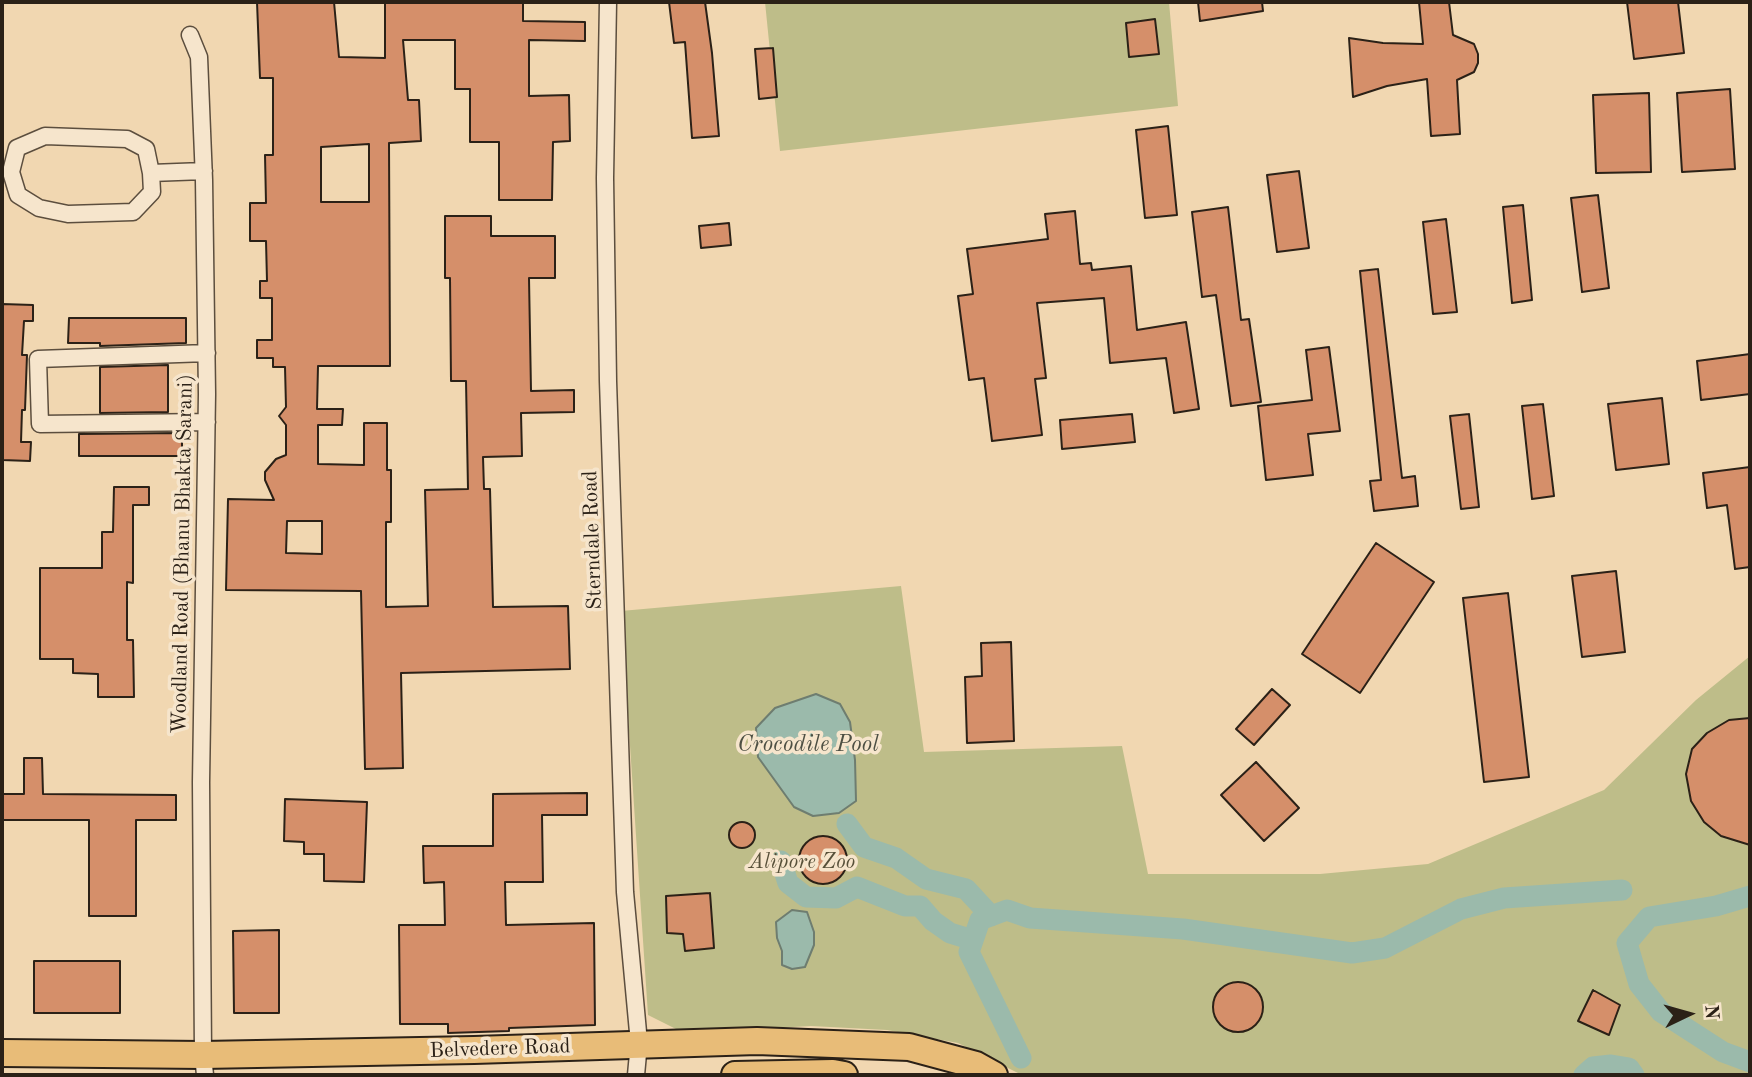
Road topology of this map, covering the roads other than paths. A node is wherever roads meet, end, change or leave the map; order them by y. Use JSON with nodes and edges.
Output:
{"nodes":[{"id":1,"x":608,"y":2,"type":"edge"},
{"id":2,"x":190,"y":35,"type":"dead end"},
{"id":3,"x":204,"y":172,"type":"junction"},
{"id":4,"x":151,"y":173,"type":"junction"},
{"id":5,"x":207,"y":353,"type":"junction"},
{"id":6,"x":207,"y":422,"type":"junction"},
{"id":7,"x":639,"y":1044,"type":"junction"},
{"id":8,"x":2,"y":1054,"type":"edge"},
{"id":9,"x":204,"y":1065,"type":"edge"},
{"id":10,"x":636,"y":1075,"type":"edge"},
{"id":11,"x":735,"y":1075,"type":"edge"},
{"id":12,"x":844,"y":1075,"type":"edge"},
{"id":13,"x":993,"y":1075,"type":"edge"}],
"edges":[{"from":1,"to":7,"type":"street","name":"Sterndale Road"},
{"from":2,"to":3,"type":"street","name":"Woodland Road (Bhanu Bhakta Sarani)"},
{"from":3,"to":4,"type":"street"},
{"from":3,"to":5,"type":"street","name":"Woodland Road (Bhanu Bhakta Sarani)"},
{"from":4,"to":4,"type":"street"},
{"from":5,"to":6,"type":"street","name":"Woodland Road (Bhanu Bhakta Sarani)"},
{"from":5,"to":6,"type":"street"},
{"from":6,"to":9,"type":"street","name":"Woodland Road (Bhanu Bhakta Sarani)"},
{"from":7,"to":9,"type":"highway","name":"Belvedere Road"},
{"from":7,"to":10,"type":"street","name":"Sterndale Road"},
{"from":7,"to":13,"type":"highway","name":"Belvedere Road"},
{"from":8,"to":9,"type":"highway","name":"Belvedere Road"},
{"from":11,"to":12,"type":"highway"}]}
